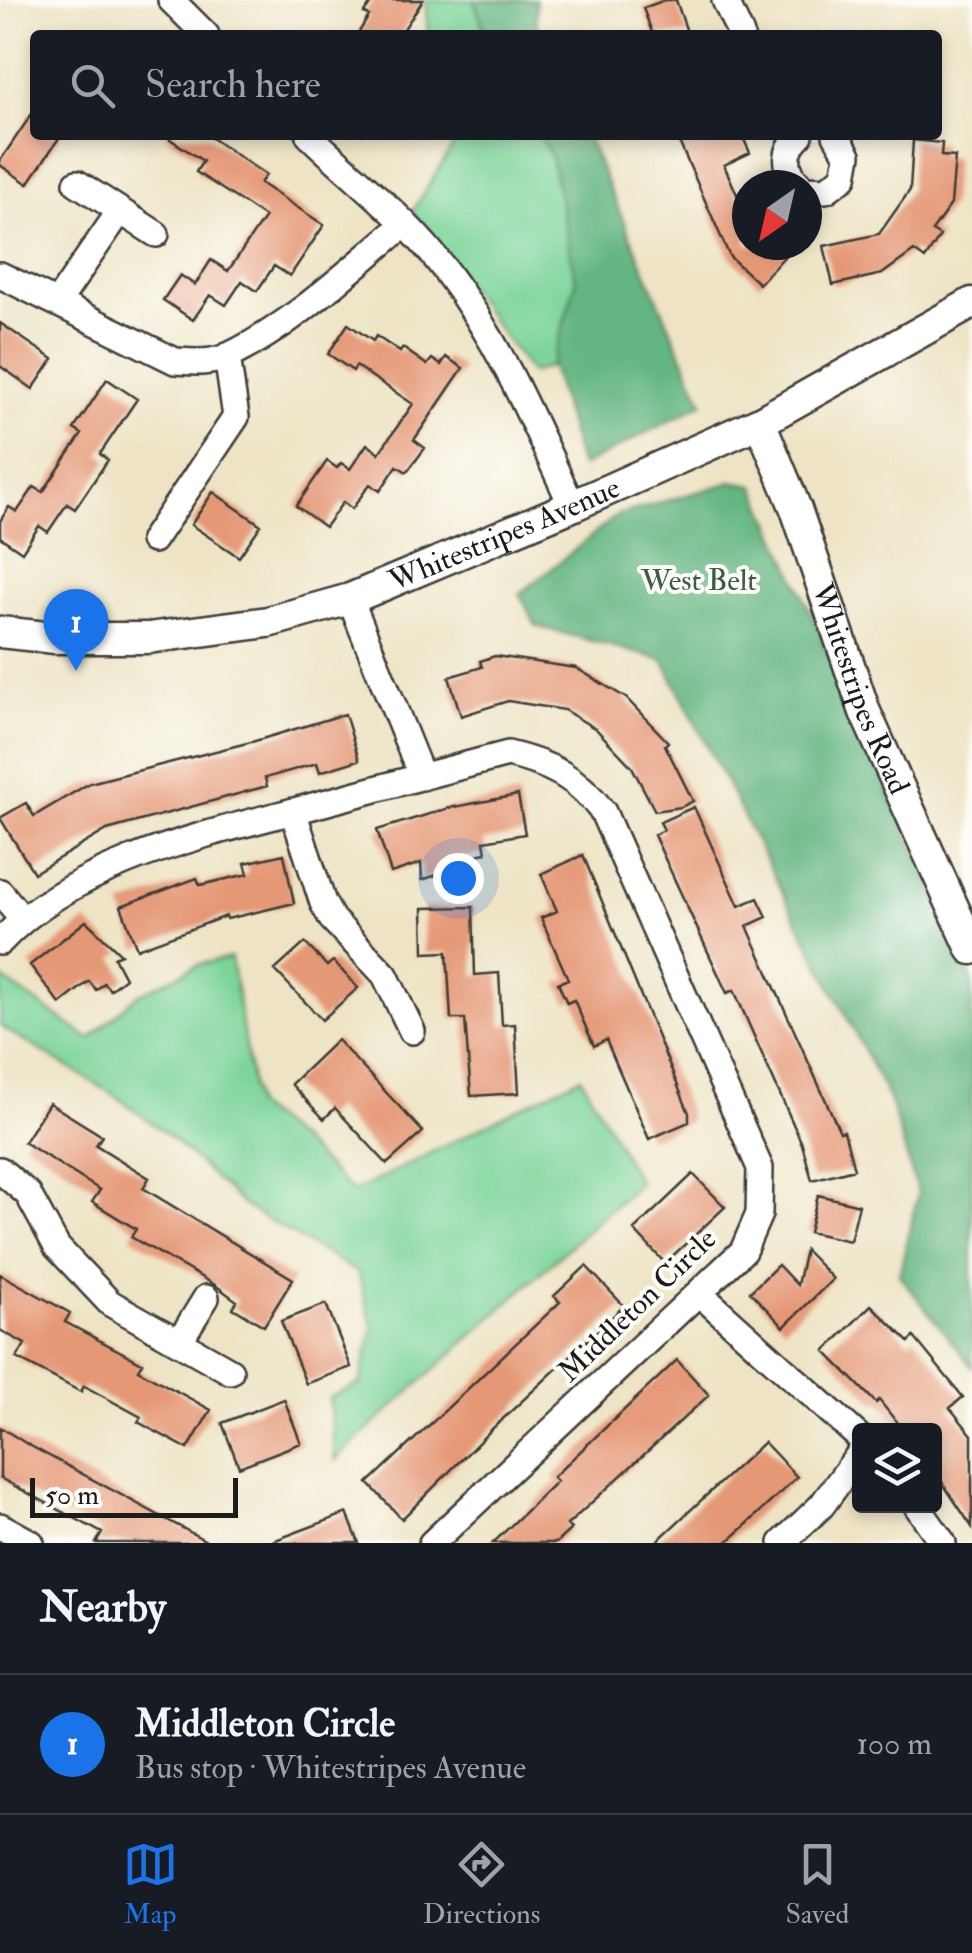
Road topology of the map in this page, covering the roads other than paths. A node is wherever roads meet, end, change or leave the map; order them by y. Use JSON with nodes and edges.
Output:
{"nodes":[{"id":1,"x":172,"y":0,"type":"edge"},
{"id":2,"x":725,"y":0,"type":"edge"},
{"id":3,"x":201,"y":30,"type":"edge"},
{"id":4,"x":739,"y":30,"type":"edge"},
{"id":5,"x":313,"y":140,"type":"edge"},
{"id":6,"x":794,"y":140,"type":"edge"},
{"id":7,"x":839,"y":140,"type":"edge"},
{"id":8,"x":790,"y":170,"type":"edge"},
{"id":9,"x":77,"y":184,"type":"dead end"},
{"id":10,"x":822,"y":190,"type":"edge"},
{"id":11,"x":120,"y":211,"type":"junction"},
{"id":12,"x":404,"y":224,"type":"junction"},
{"id":13,"x":156,"y":234,"type":"dead end"},
{"id":14,"x":0,"y":275,"type":"edge"},
{"id":15,"x":58,"y":303,"type":"junction"},
{"id":16,"x":972,"y":303,"type":"edge"},
{"id":17,"x":228,"y":356,"type":"junction"},
{"id":18,"x":760,"y":422,"type":"junction"},
{"id":19,"x":572,"y":506,"type":"junction"},
{"id":20,"x":153,"y":540,"type":"dead end"},
{"id":21,"x":350,"y":599,"type":"junction"},
{"id":22,"x":0,"y":632,"type":"edge"},
{"id":23,"x":422,"y":776,"type":"junction"},
{"id":24,"x":293,"y":811,"type":"junction"},
{"id":25,"x":0,"y":892,"type":"edge"},
{"id":26,"x":22,"y":918,"type":"junction"},
{"id":27,"x":0,"y":942,"type":"edge"},
{"id":28,"x":972,"y":949,"type":"edge"},
{"id":29,"x":412,"y":1031,"type":"dead end"},
{"id":30,"x":0,"y":1170,"type":"edge"},
{"id":31,"x":699,"y":1293,"type":"junction"},
{"id":32,"x":206,"y":1298,"type":"dead end"},
{"id":33,"x":179,"y":1342,"type":"junction"},
{"id":34,"x":230,"y":1372,"type":"dead end"},
{"id":35,"x":852,"y":1431,"type":"edge"},
{"id":36,"x":852,"y":1464,"type":"edge"},
{"id":37,"x":922,"y":1513,"type":"edge"},
{"id":38,"x":0,"y":1526,"type":"edge"},
{"id":39,"x":32,"y":1543,"type":"edge"},
{"id":40,"x":432,"y":1543,"type":"edge"},
{"id":41,"x":782,"y":1543,"type":"edge"},
{"id":42,"x":943,"y":1543,"type":"edge"}],
"edges":[{"from":1,"to":3,"type":"street"},
{"from":2,"to":4,"type":"street"},
{"from":5,"to":12,"type":"street"},
{"from":6,"to":8,"type":"street"},
{"from":7,"to":10,"type":"street"},
{"from":9,"to":11,"type":"street"},
{"from":11,"to":13,"type":"street"},
{"from":11,"to":15,"type":"street"},
{"from":12,"to":17,"type":"street"},
{"from":12,"to":19,"type":"street"},
{"from":14,"to":15,"type":"street"},
{"from":15,"to":17,"type":"street"},
{"from":16,"to":18,"type":"street","name":"Whitestripes Avenue"},
{"from":17,"to":20,"type":"street"},
{"from":18,"to":19,"type":"street","name":"Whitestripes Avenue"},
{"from":18,"to":28,"type":"street","name":"Whitestripes Road"},
{"from":19,"to":21,"type":"street","name":"Whitestripes Avenue"},
{"from":21,"to":22,"type":"street","name":"Whitestripes Avenue"},
{"from":21,"to":23,"type":"street"},
{"from":23,"to":24,"type":"street","name":"Middleton Circle"},
{"from":23,"to":31,"type":"street","name":"Middleton Circle"},
{"from":24,"to":26,"type":"street","name":"Middleton Circle"},
{"from":24,"to":29,"type":"street"},
{"from":25,"to":26,"type":"street"},
{"from":26,"to":27,"type":"street","name":"Middleton Circle"},
{"from":30,"to":33,"type":"street"},
{"from":31,"to":35,"type":"street"},
{"from":31,"to":40,"type":"street","name":"Middleton Circle"},
{"from":32,"to":33,"type":"street"},
{"from":33,"to":34,"type":"street"},
{"from":36,"to":41,"type":"street"},
{"from":37,"to":42,"type":"street"},
{"from":38,"to":39,"type":"street"}]}
